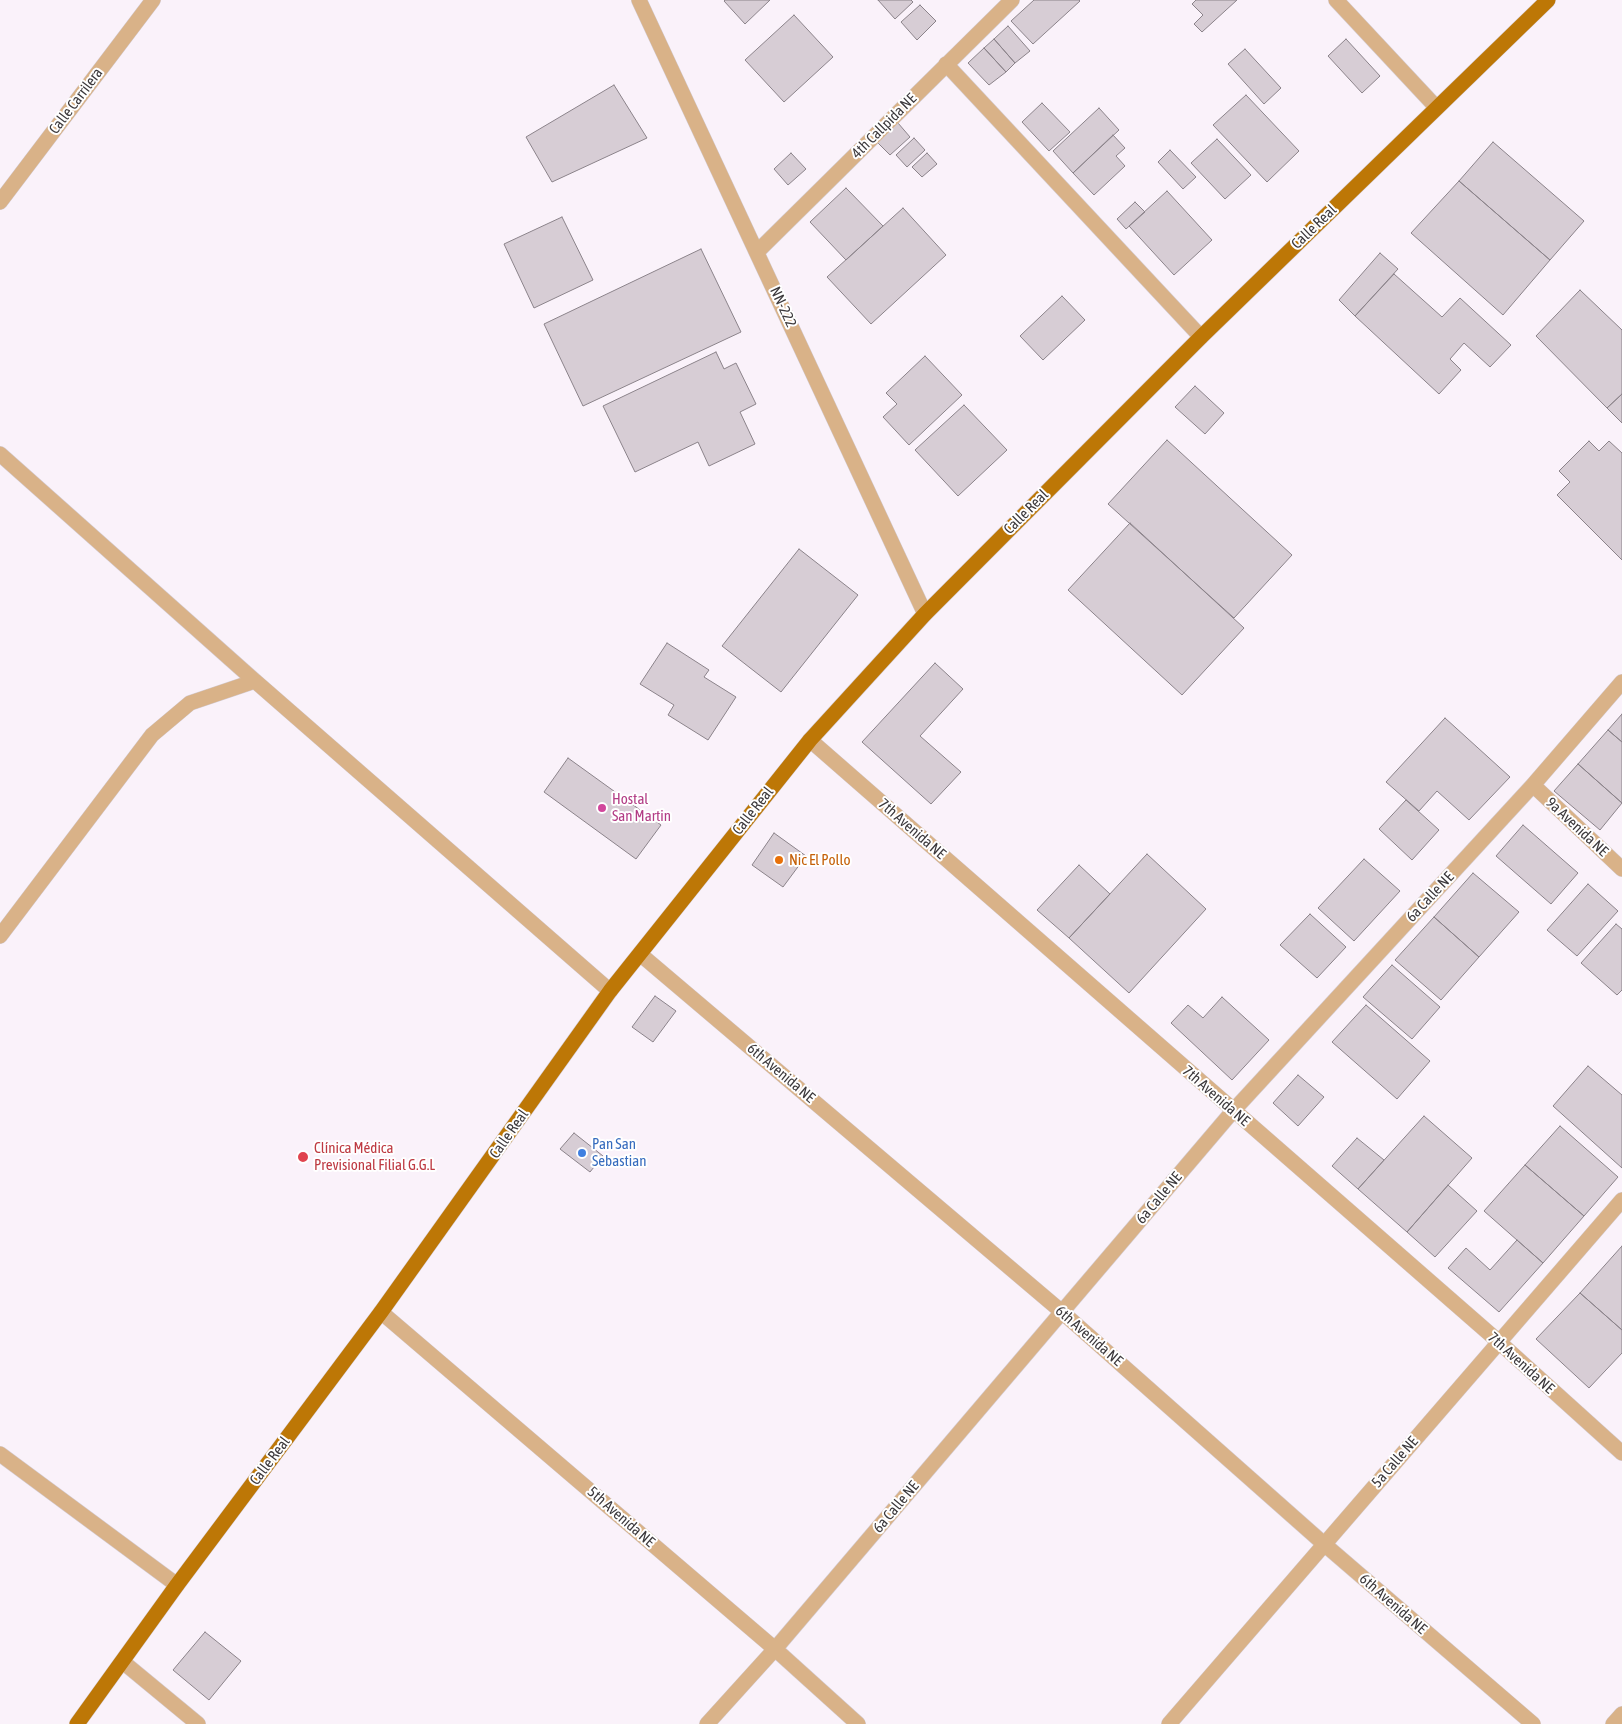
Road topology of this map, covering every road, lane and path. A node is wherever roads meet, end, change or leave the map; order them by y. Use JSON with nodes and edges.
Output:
{"nodes":[{"id":1,"x":153,"y":0,"type":"edge"},
{"id":2,"x":640,"y":0,"type":"edge"},
{"id":3,"x":1012,"y":0,"type":"edge"},
{"id":4,"x":1336,"y":0,"type":"edge"},
{"id":5,"x":1548,"y":0,"type":"edge"},
{"id":6,"x":946,"y":64,"type":"junction"},
{"id":7,"x":1436,"y":107,"type":"junction"},
{"id":8,"x":0,"y":202,"type":"edge"},
{"id":9,"x":757,"y":252,"type":"junction"},
{"id":10,"x":1201,"y":337,"type":"junction"},
{"id":11,"x":0,"y":454,"type":"edge"},
{"id":12,"x":925,"y":614,"type":"junction"},
{"id":13,"x":255,"y":681,"type":"junction"},
{"id":14,"x":1622,"y":682,"type":"edge"},
{"id":15,"x":810,"y":740,"type":"junction"},
{"id":16,"x":1533,"y":785,"type":"junction"},
{"id":17,"x":1622,"y":869,"type":"edge"},
{"id":18,"x":0,"y":936,"type":"edge"},
{"id":19,"x":640,"y":954,"type":"junction"},
{"id":20,"x":610,"y":991,"type":"junction"},
{"id":21,"x":1233,"y":1111,"type":"junction"},
{"id":22,"x":1622,"y":1200,"type":"edge"},
{"id":23,"x":381,"y":1312,"type":"junction"},
{"id":24,"x":1062,"y":1312,"type":"junction"},
{"id":25,"x":1499,"y":1342,"type":"junction"},
{"id":26,"x":1622,"y":1453,"type":"edge"},
{"id":27,"x":0,"y":1454,"type":"edge"},
{"id":28,"x":1324,"y":1544,"type":"junction"},
{"id":29,"x":177,"y":1585,"type":"junction"},
{"id":30,"x":775,"y":1649,"type":"junction"},
{"id":31,"x":123,"y":1662,"type":"junction"},
{"id":32,"x":1622,"y":1714,"type":"edge"},
{"id":33,"x":77,"y":1724,"type":"edge"},
{"id":34,"x":198,"y":1724,"type":"edge"},
{"id":35,"x":707,"y":1724,"type":"edge"},
{"id":36,"x":858,"y":1724,"type":"edge"},
{"id":37,"x":1168,"y":1724,"type":"edge"},
{"id":38,"x":1533,"y":1724,"type":"edge"},
{"id":39,"x":1613,"y":1724,"type":"edge"}],
"edges":[{"from":1,"to":8,"type":"street","name":"Calle Carrilera"},
{"from":2,"to":9,"type":"street","name":"NN-222"},
{"from":3,"to":6,"type":"street","name":"4th Callpida NE"},
{"from":4,"to":7,"type":"street"},
{"from":5,"to":7,"type":"main road","name":"Calle Real"},
{"from":6,"to":9,"type":"street","name":"4th Callpida NE"},
{"from":6,"to":10,"type":"street"},
{"from":7,"to":10,"type":"main road","name":"Calle Real"},
{"from":9,"to":12,"type":"street","name":"NN-222"},
{"from":10,"to":12,"type":"main road","name":"Calle Real"},
{"from":11,"to":13,"type":"street"},
{"from":12,"to":15,"type":"main road","name":"Calle Real"},
{"from":13,"to":18,"type":"street"},
{"from":13,"to":20,"type":"street"},
{"from":14,"to":16,"type":"street","name":"6a Calle NE"},
{"from":15,"to":19,"type":"main road","name":"Calle Real"},
{"from":15,"to":21,"type":"street","name":"7th Avenida NE"},
{"from":16,"to":17,"type":"street","name":"9a Avenida NE"},
{"from":16,"to":21,"type":"street","name":"6a Calle NE"},
{"from":19,"to":20,"type":"main road","name":"Calle Real"},
{"from":19,"to":24,"type":"street","name":"6th Avenida NE"},
{"from":20,"to":23,"type":"main road","name":"Calle Real"},
{"from":21,"to":24,"type":"street","name":"6a Calle NE"},
{"from":21,"to":25,"type":"street","name":"7th Avenida NE"},
{"from":22,"to":25,"type":"street","name":"5a Calle NE"},
{"from":23,"to":29,"type":"main road","name":"Calle Real"},
{"from":23,"to":30,"type":"street","name":"5th Avenida NE"},
{"from":24,"to":28,"type":"street","name":"6th Avenida NE"},
{"from":24,"to":30,"type":"street","name":"6a Calle NE"},
{"from":25,"to":26,"type":"street","name":"7th Avenida NE"},
{"from":25,"to":28,"type":"street","name":"5a Calle NE"},
{"from":27,"to":29,"type":"street"},
{"from":28,"to":37,"type":"street","name":"5a Calle NE"},
{"from":28,"to":38,"type":"street","name":"6th Avenida NE"},
{"from":29,"to":31,"type":"main road","name":"Calle Real"},
{"from":30,"to":35,"type":"street","name":"6a Calle NE"},
{"from":30,"to":36,"type":"street","name":"5th Avenida NE"},
{"from":31,"to":33,"type":"main road","name":"Calle Real"},
{"from":31,"to":34,"type":"street"},
{"from":32,"to":39,"type":"street"}]}
